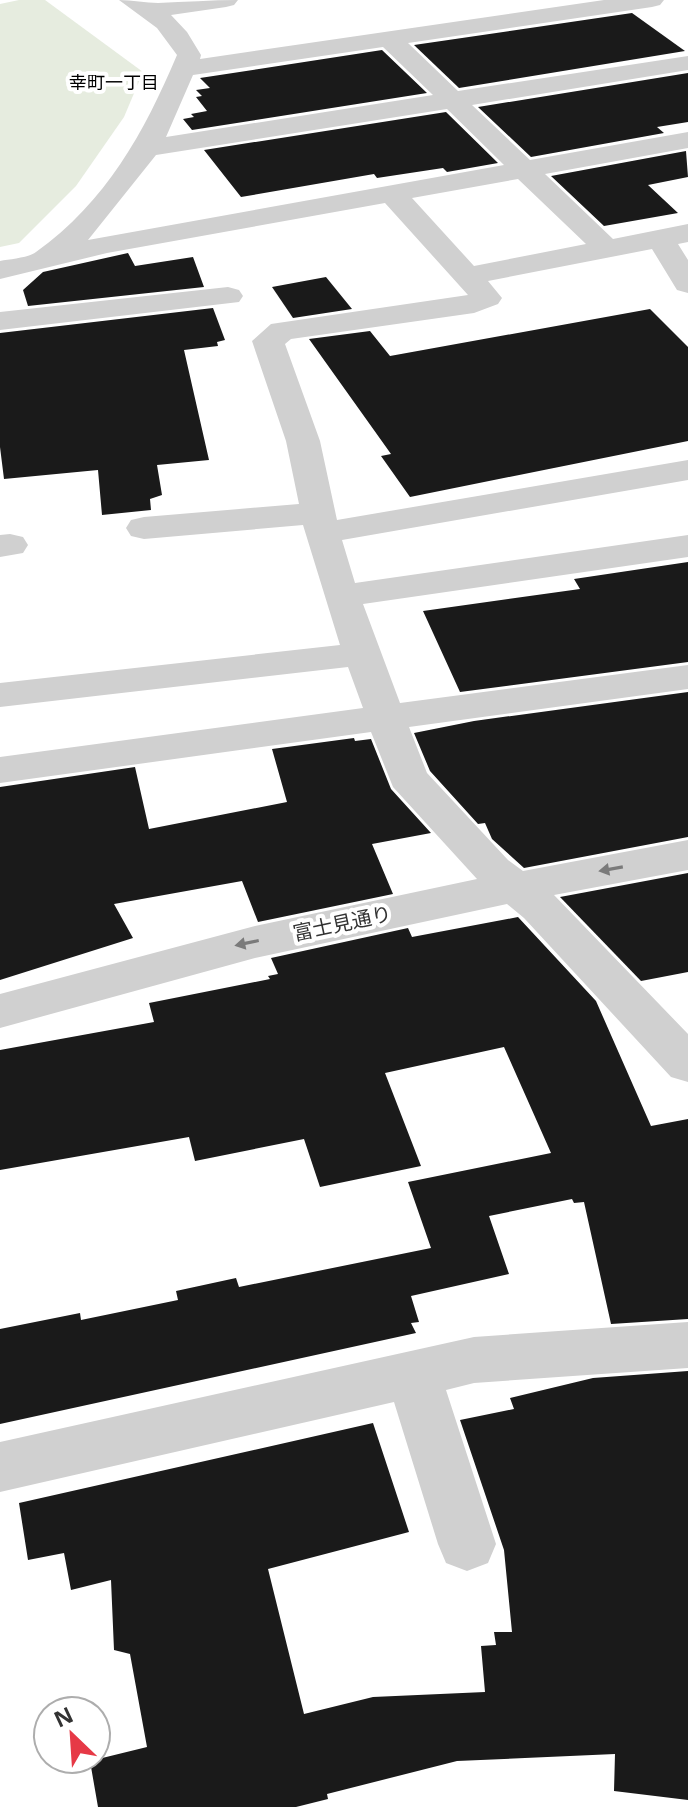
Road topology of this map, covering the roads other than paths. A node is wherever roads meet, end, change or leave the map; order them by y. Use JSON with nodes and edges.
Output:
{"nodes":[{"id":1,"x":226,"y":0,"type":"edge"},
{"id":2,"x":517,"y":0,"type":"edge"},
{"id":3,"x":652,"y":0,"type":"edge"},
{"id":4,"x":141,"y":6,"type":"edge"},
{"id":5,"x":537,"y":17,"type":"junction"},
{"id":6,"x":389,"y":39,"type":"junction"},
{"id":7,"x":688,"y":63,"type":"edge"},
{"id":8,"x":183,"y":69,"type":"junction"},
{"id":9,"x":451,"y":100,"type":"junction"},
{"id":10,"x":688,"y":140,"type":"edge"},
{"id":11,"x":147,"y":148,"type":"junction"},
{"id":12,"x":522,"y":170,"type":"junction"},
{"id":13,"x":392,"y":193,"type":"junction"},
{"id":14,"x":674,"y":236,"type":"edge"},
{"id":15,"x":605,"y":247,"type":"junction"},
{"id":16,"x":38,"y":261,"type":"junction"},
{"id":17,"x":0,"y":270,"type":"edge"},
{"id":18,"x":469,"y":276,"type":"junction"},
{"id":19,"x":688,"y":284,"type":"edge"},
{"id":20,"x":228,"y":296,"type":"dead end"},
{"id":21,"x":0,"y":301,"type":"edge"},
{"id":22,"x":0,"y":321,"type":"edge"},
{"id":23,"x":688,"y":470,"type":"edge"},
{"id":24,"x":320,"y":523,"type":"junction"},
{"id":25,"x":144,"y":528,"type":"dead end"},
{"id":26,"x":688,"y":546,"type":"edge"},
{"id":27,"x":341,"y":596,"type":"junction"},
{"id":28,"x":361,"y":654,"type":"junction"},
{"id":29,"x":688,"y":677,"type":"edge"},
{"id":30,"x":0,"y":695,"type":"edge"},
{"id":31,"x":386,"y":720,"type":"junction"},
{"id":32,"x":0,"y":770,"type":"edge"},
{"id":33,"x":688,"y":855,"type":"edge"},
{"id":34,"x":514,"y":886,"type":"junction"},
{"id":35,"x":0,"y":1011,"type":"edge"},
{"id":36,"x":688,"y":1064,"type":"edge"},
{"id":37,"x":688,"y":1345,"type":"edge"},
{"id":38,"x":413,"y":1374,"type":"junction"},
{"id":39,"x":0,"y":1467,"type":"edge"},
{"id":40,"x":467,"y":1544,"type":"dead end"}],
"edges":[{"from":1,"to":4,"type":"street"},
{"from":2,"to":5,"type":"street"},
{"from":3,"to":5,"type":"street"},
{"from":4,"to":8,"type":"street"},
{"from":5,"to":6,"type":"street"},
{"from":6,"to":8,"type":"street"},
{"from":6,"to":9,"type":"street"},
{"from":7,"to":9,"type":"street"},
{"from":8,"to":11,"type":"street"},
{"from":9,"to":11,"type":"street"},
{"from":9,"to":12,"type":"street"},
{"from":10,"to":12,"type":"street"},
{"from":11,"to":16,"type":"street"},
{"from":12,"to":13,"type":"street"},
{"from":12,"to":15,"type":"street"},
{"from":13,"to":16,"type":"street"},
{"from":13,"to":18,"type":"street"},
{"from":14,"to":15,"type":"street"},
{"from":14,"to":19,"type":"street"},
{"from":15,"to":18,"type":"street"},
{"from":16,"to":17,"type":"street"},
{"from":16,"to":21,"type":"street"},
{"from":18,"to":24,"type":"street"},
{"from":20,"to":22,"type":"street"},
{"from":23,"to":24,"type":"street"},
{"from":24,"to":25,"type":"street"},
{"from":24,"to":27,"type":"street"},
{"from":26,"to":27,"type":"street"},
{"from":27,"to":28,"type":"street"},
{"from":28,"to":30,"type":"street"},
{"from":28,"to":31,"type":"street"},
{"from":29,"to":31,"type":"street"},
{"from":31,"to":32,"type":"street"},
{"from":31,"to":34,"type":"street"},
{"from":33,"to":34,"type":"street","name":"富士見通り","one_way":true},
{"from":34,"to":35,"type":"street","name":"富士見通り","one_way":true},
{"from":34,"to":36,"type":"street"},
{"from":37,"to":38,"type":"street"},
{"from":38,"to":39,"type":"street"},
{"from":38,"to":40,"type":"street"}]}
